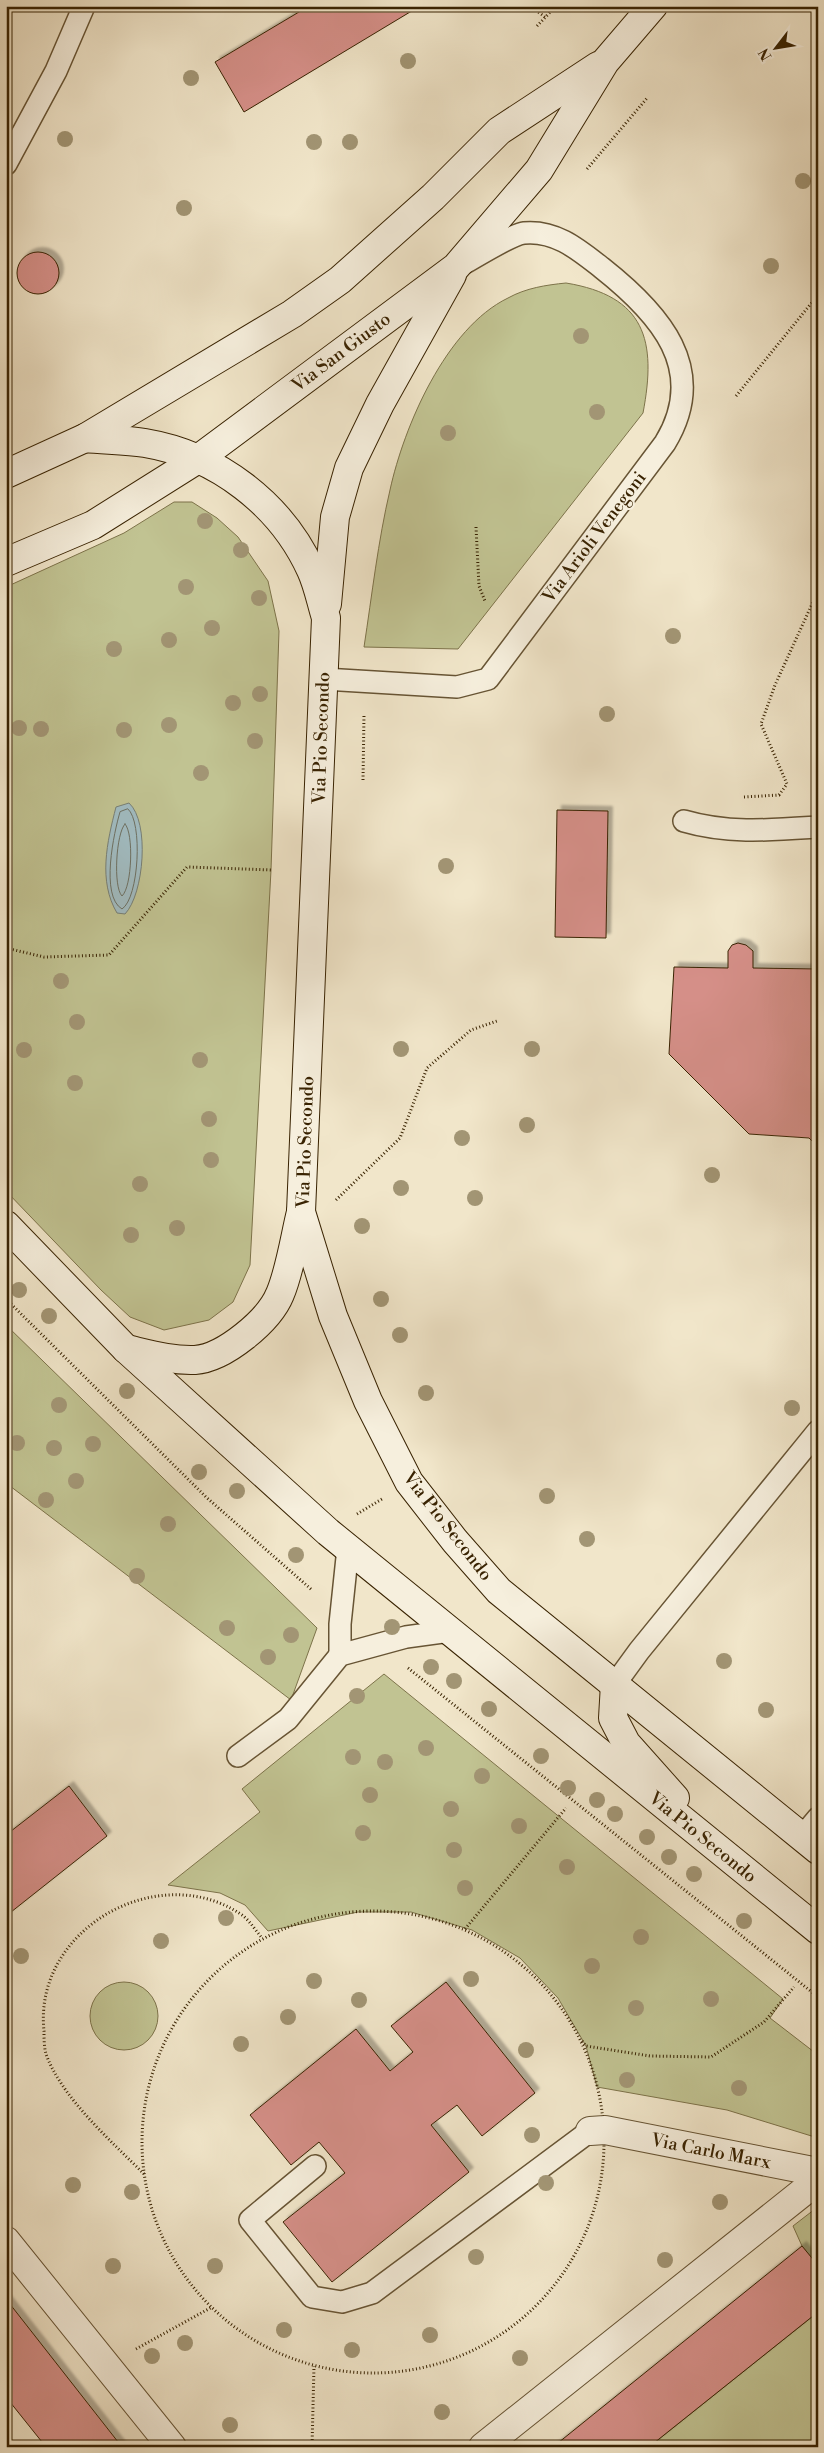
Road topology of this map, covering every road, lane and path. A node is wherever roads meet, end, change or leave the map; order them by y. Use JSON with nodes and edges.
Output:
{"nodes":[{"id":1,"x":84,"y":6,"type":"edge"},
{"id":2,"x":530,"y":6,"type":"edge"},
{"id":3,"x":556,"y":6,"type":"edge"},
{"id":4,"x":653,"y":6,"type":"edge"},
{"id":5,"x":545,"y":17,"type":"junction"},
{"id":6,"x":537,"y":26,"type":"dead end"},
{"id":7,"x":605,"y":62,"type":"junction"},
{"id":8,"x":648,"y":98,"type":"dead end"},
{"id":9,"x":6,"y":164,"type":"edge"},
{"id":10,"x":587,"y":169,"type":"dead end"},
{"id":11,"x":456,"y":267,"type":"junction"},
{"id":12,"x":818,"y":295,"type":"edge"},
{"id":13,"x":736,"y":396,"type":"dead end"},
{"id":14,"x":85,"y":438,"type":"junction"},
{"id":15,"x":198,"y":459,"type":"junction"},
{"id":16,"x":6,"y":474,"type":"edge"},
{"id":17,"x":476,"y":526,"type":"dead end"},
{"id":18,"x":6,"y":562,"type":"edge"},
{"id":19,"x":818,"y":591,"type":"edge"},
{"id":20,"x":485,"y":601,"type":"dead end"},
{"id":21,"x":326,"y":618,"type":"junction"},
{"id":22,"x":324,"y":679,"type":"junction"},
{"id":23,"x":364,"y":714,"type":"dead end"},
{"id":24,"x":362,"y":780,"type":"dead end"},
{"id":25,"x":736,"y":797,"type":"dead end"},
{"id":26,"x":684,"y":821,"type":"dead end"},
{"id":27,"x":818,"y":827,"type":"edge"},
{"id":28,"x":271,"y":870,"type":"dead end"},
{"id":29,"x":6,"y":948,"type":"edge"},
{"id":30,"x":498,"y":1021,"type":"dead end"},
{"id":31,"x":332,"y":1204,"type":"dead end"},
{"id":32,"x":301,"y":1212,"type":"junction"},
{"id":33,"x":6,"y":1225,"type":"edge"},
{"id":34,"x":126,"y":1349,"type":"junction"},
{"id":35,"x":818,"y":1431,"type":"edge"},
{"id":36,"x":386,"y":1496,"type":"dead end"},
{"id":37,"x":352,"y":1517,"type":"dead end"},
{"id":38,"x":348,"y":1548,"type":"junction"},
{"id":39,"x":450,"y":1631,"type":"junction"},
{"id":40,"x":340,"y":1655,"type":"junction"},
{"id":41,"x":615,"y":1684,"type":"junction"},
{"id":42,"x":238,"y":1756,"type":"dead end"},
{"id":43,"x":566,"y":1808,"type":"dead end"},
{"id":44,"x":813,"y":1835,"type":"edge"},
{"id":45,"x":732,"y":1862,"type":"junction"},
{"id":46,"x":465,"y":1930,"type":"junction"},
{"id":47,"x":818,"y":1930,"type":"edge"},
{"id":48,"x":262,"y":1938,"type":"junction"},
{"id":49,"x":794,"y":1987,"type":"dead end"},
{"id":50,"x":580,"y":2039,"type":"junction"},
{"id":51,"x":597,"y":2130,"type":"junction"},
{"id":52,"x":315,"y":2166,"type":"dead end"},
{"id":53,"x":818,"y":2172,"type":"edge"},
{"id":54,"x":144,"y":2174,"type":"junction"},
{"id":55,"x":818,"y":2180,"type":"edge"},
{"id":56,"x":6,"y":2241,"type":"edge"},
{"id":57,"x":212,"y":2308,"type":"junction"},
{"id":58,"x":106,"y":2364,"type":"junction"},
{"id":59,"x":314,"y":2366,"type":"junction"},
{"id":60,"x":172,"y":2447,"type":"edge"},
{"id":61,"x":312,"y":2447,"type":"edge"},
{"id":62,"x":483,"y":2447,"type":"edge"}],
"edges":[{"from":1,"to":9,"type":"lane"},
{"from":2,"to":5,"type":"path"},
{"from":3,"to":5,"type":"path"},
{"from":4,"to":7,"type":"main road","name":"Via San Giusto"},
{"from":5,"to":6,"type":"path"},
{"from":7,"to":11,"type":"main road","name":"Via San Giusto"},
{"from":7,"to":14,"type":"main road","name":"Via San Giusto"},
{"from":8,"to":10,"type":"path"},
{"from":11,"to":15,"type":"main road","name":"Via San Giusto"},
{"from":11,"to":21,"type":"main road"},
{"from":11,"to":22,"type":"lane","name":"Via Arioli Venegoni"},
{"from":12,"to":13,"type":"path"},
{"from":14,"to":15,"type":"main road","name":"Via Pio Secondo"},
{"from":14,"to":16,"type":"main road","name":"Via San Giusto"},
{"from":15,"to":18,"type":"main road","name":"Via San Giusto"},
{"from":15,"to":21,"type":"main road","name":"Via Pio Secondo"},
{"from":17,"to":20,"type":"path"},
{"from":19,"to":25,"type":"path"},
{"from":21,"to":22,"type":"main road","name":"Via Pio Secondo"},
{"from":22,"to":32,"type":"main road","name":"Via Pio Secondo"},
{"from":23,"to":24,"type":"path"},
{"from":26,"to":27,"type":"lane"},
{"from":28,"to":29,"type":"path"},
{"from":30,"to":31,"type":"path"},
{"from":32,"to":34,"type":"main road"},
{"from":32,"to":41,"type":"main road","name":"Via Pio Secondo"},
{"from":33,"to":34,"type":"main road","name":"Via Pio Secondo"},
{"from":34,"to":38,"type":"main road","name":"Via Pio Secondo"},
{"from":35,"to":41,"type":"lane"},
{"from":36,"to":37,"type":"path"},
{"from":38,"to":39,"type":"main road","name":"Via Pio Secondo"},
{"from":38,"to":40,"type":"lane"},
{"from":39,"to":40,"type":"lane"},
{"from":39,"to":45,"type":"main road","name":"Via Pio Secondo"},
{"from":40,"to":42,"type":"lane"},
{"from":41,"to":44,"type":"main road","name":"Via Pio Secondo"},
{"from":41,"to":45,"type":"main road"},
{"from":43,"to":46,"type":"path"},
{"from":45,"to":47,"type":"main road","name":"Via Pio Secondo"},
{"from":46,"to":48,"type":"path"},
{"from":46,"to":50,"type":"path"},
{"from":48,"to":54,"type":"path"},
{"from":48,"to":54,"type":"path"},
{"from":49,"to":50,"type":"path"},
{"from":50,"to":51,"type":"path"},
{"from":51,"to":52,"type":"lane"},
{"from":51,"to":53,"type":"main road","name":"Via Carlo Marx"},
{"from":51,"to":59,"type":"path"},
{"from":54,"to":57,"type":"path"},
{"from":55,"to":62,"type":"main road"},
{"from":56,"to":58,"type":"main road"},
{"from":57,"to":58,"type":"path"},
{"from":57,"to":59,"type":"path"},
{"from":58,"to":60,"type":"main road"},
{"from":59,"to":61,"type":"path"}]}
